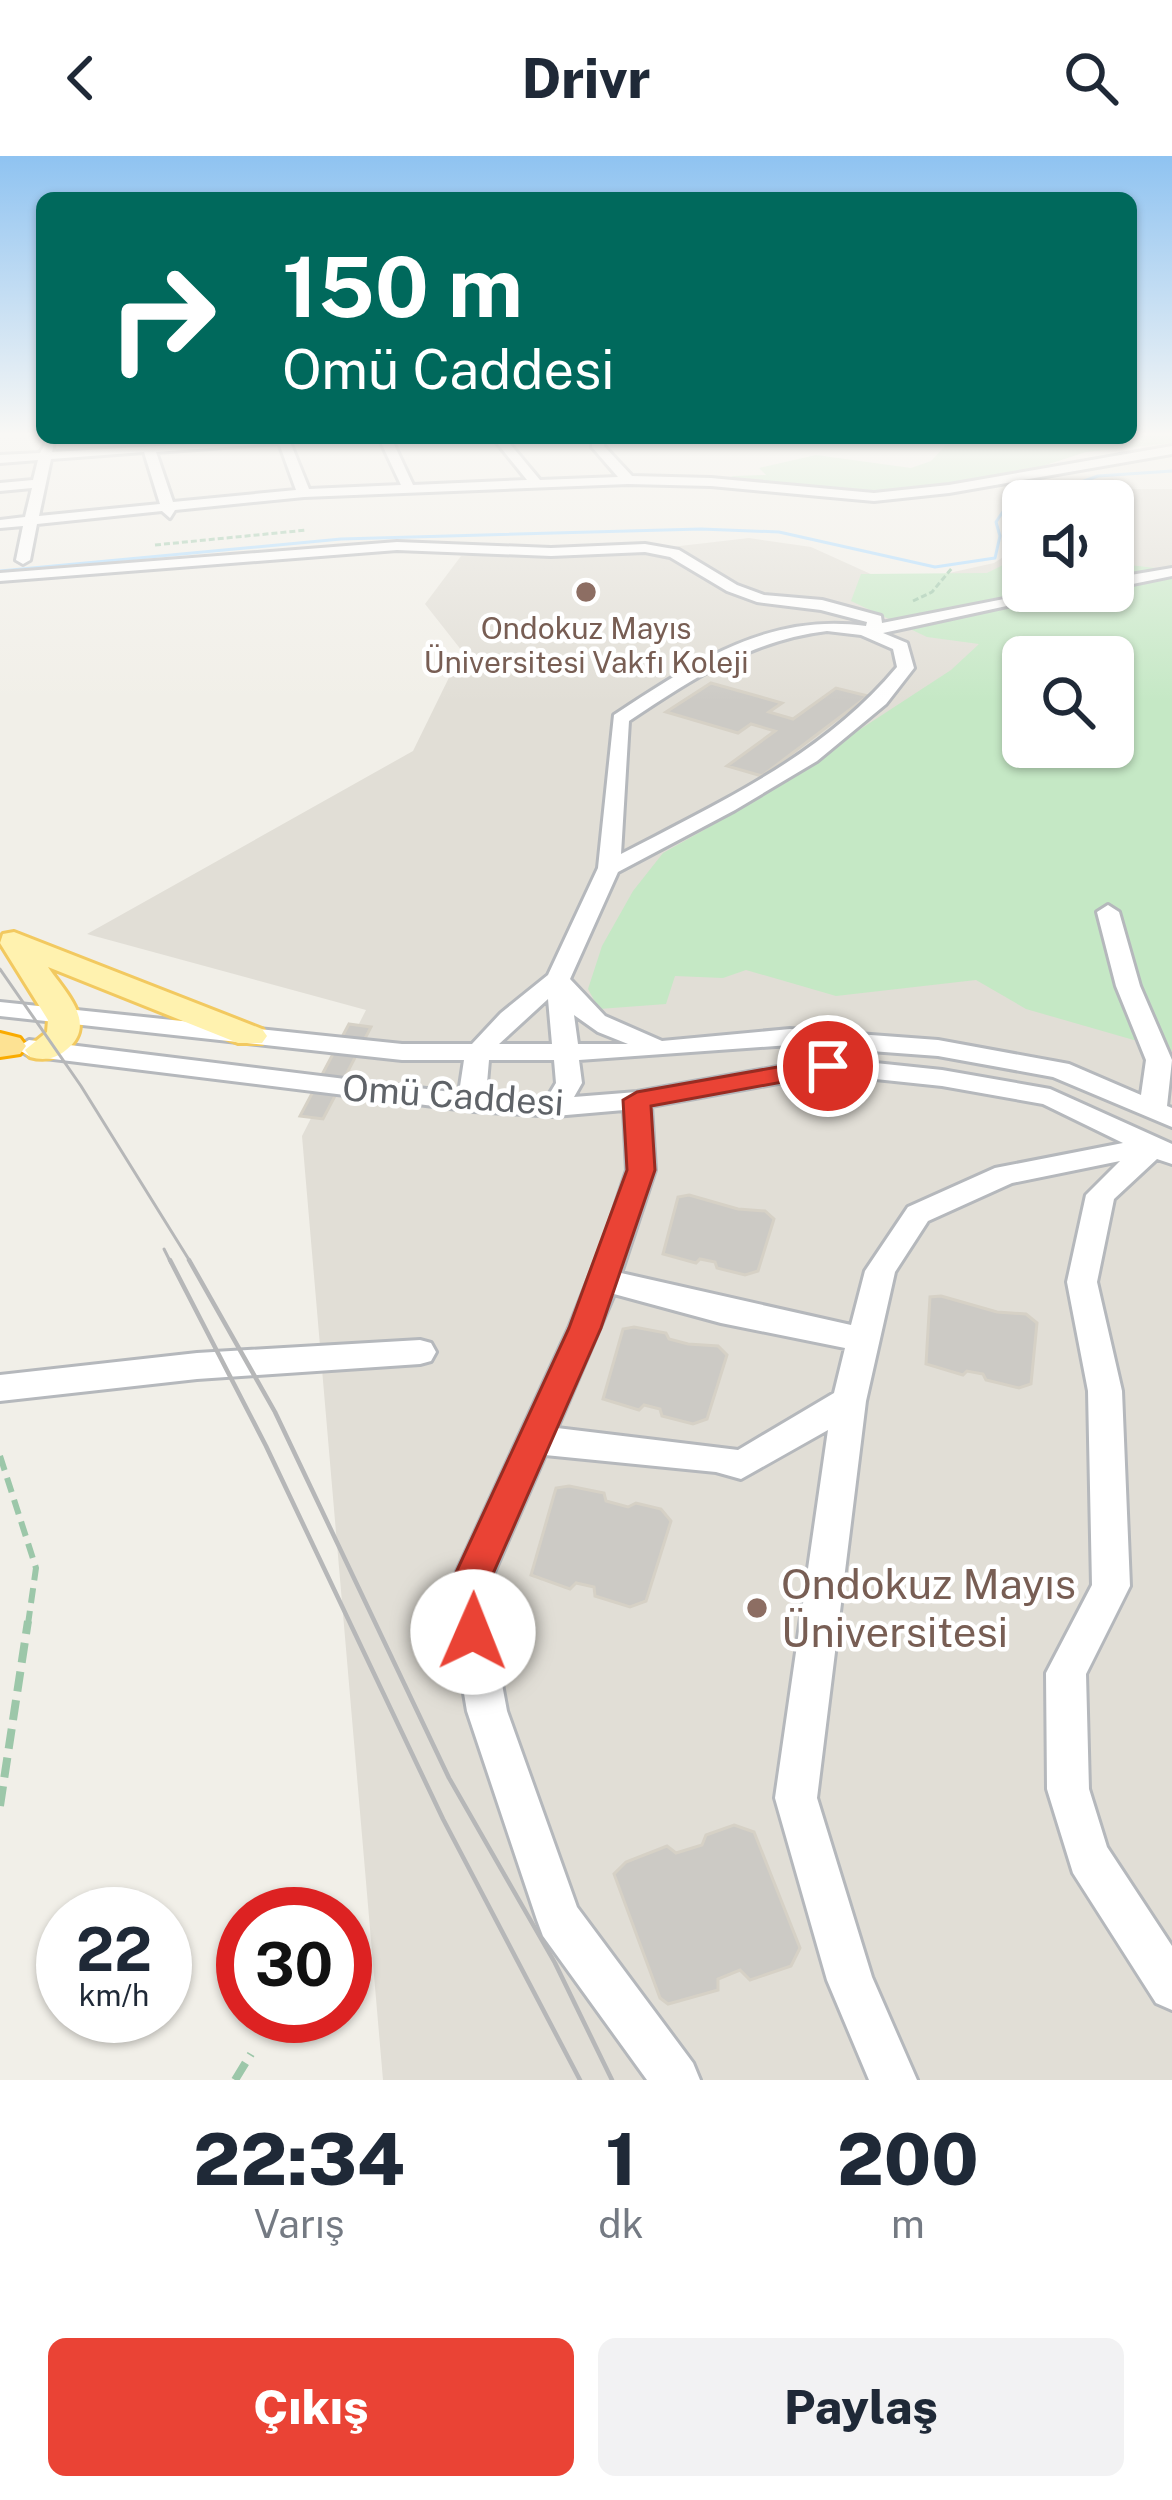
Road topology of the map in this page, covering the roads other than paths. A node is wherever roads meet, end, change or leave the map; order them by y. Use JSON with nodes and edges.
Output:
{"nodes":[{"id":1,"x":29,"y":523,"type":"edge"},
{"id":2,"x":23,"y":560,"type":"dead end"},
{"id":3,"x":1172,"y":572,"type":"edge"},
{"id":4,"x":0,"y":578,"type":"edge"},
{"id":5,"x":1134,"y":579,"type":"edge"},
{"id":6,"x":1002,"y":603,"type":"edge"},
{"id":7,"x":874,"y":625,"type":"junction"},
{"id":8,"x":609,"y":868,"type":"junction"},
{"id":9,"x":1108,"y":912,"type":"dead end"},
{"id":10,"x":7,"y":933,"type":"edge"},
{"id":11,"x":558,"y":979,"type":"junction"},
{"id":12,"x":63,"y":1013,"type":"junction"},
{"id":13,"x":250,"y":1036,"type":"junction"},
{"id":14,"x":8,"y":1039,"type":"edge"},
{"id":15,"x":671,"y":1048,"type":"junction"},
{"id":16,"x":477,"y":1052,"type":"junction"},
{"id":17,"x":567,"y":1052,"type":"junction"},
{"id":18,"x":637,"y":1100,"type":"junction"},
{"id":19,"x":474,"y":1103,"type":"junction"},
{"id":20,"x":555,"y":1108,"type":"junction"},
{"id":21,"x":1164,"y":1132,"type":"edge"},
{"id":22,"x":604,"y":1280,"type":"junction"},
{"id":23,"x":864,"y":1340,"type":"junction"},
{"id":24,"x":420,"y":1352,"type":"dead end"},
{"id":25,"x":0,"y":1388,"type":"edge"},
{"id":26,"x":849,"y":1401,"type":"junction"},
{"id":27,"x":535,"y":1441,"type":"junction"},
{"id":28,"x":1172,"y":1987,"type":"edge"},
{"id":29,"x":676,"y":2080,"type":"edge"},
{"id":30,"x":893,"y":2080,"type":"edge"}],
"edges":[{"from":1,"to":2,"type":"street"},
{"from":3,"to":5,"type":"street"},
{"from":4,"to":7,"type":"street"},
{"from":6,"to":7,"type":"street"},
{"from":7,"to":8,"type":"street"},
{"from":7,"to":8,"type":"street"},
{"from":8,"to":11,"type":"street"},
{"from":9,"to":21,"type":"street"},
{"from":10,"to":12,"type":"main road"},
{"from":10,"to":13,"type":"main road"},
{"from":11,"to":15,"type":"street"},
{"from":11,"to":16,"type":"street"},
{"from":11,"to":17,"type":"street"},
{"from":12,"to":13,"type":"street","name":"Omü Caddesi"},
{"from":12,"to":14,"type":"street","name":"Omü Caddesi"},
{"from":12,"to":14,"type":"main road"},
{"from":13,"to":16,"type":"street","name":"Omü Caddesi"},
{"from":14,"to":19,"type":"street","name":"Omü Caddesi"},
{"from":15,"to":17,"type":"street","name":"Omü Caddesi"},
{"from":15,"to":21,"type":"street","name":"Omü Caddesi"},
{"from":16,"to":17,"type":"street","name":"Omü Caddesi"},
{"from":16,"to":19,"type":"street"},
{"from":17,"to":20,"type":"street"},
{"from":18,"to":20,"type":"street","name":"Omü Caddesi"},
{"from":18,"to":21,"type":"street","name":"Omü Caddesi"},
{"from":18,"to":22,"type":"street"},
{"from":19,"to":20,"type":"street","name":"Omü Caddesi"},
{"from":21,"to":23,"type":"street"},
{"from":21,"to":28,"type":"street"},
{"from":22,"to":23,"type":"street"},
{"from":22,"to":27,"type":"street"},
{"from":23,"to":26,"type":"street"},
{"from":24,"to":25,"type":"street"},
{"from":26,"to":27,"type":"street"},
{"from":26,"to":30,"type":"street"},
{"from":27,"to":29,"type":"street"}]}
